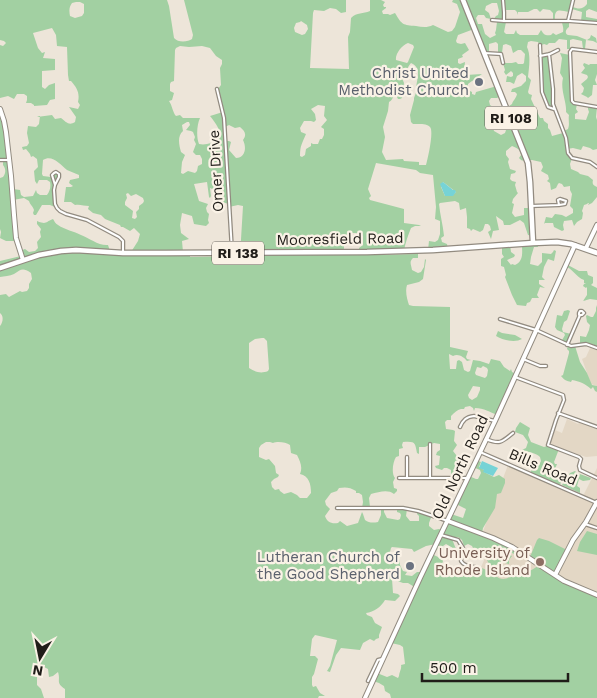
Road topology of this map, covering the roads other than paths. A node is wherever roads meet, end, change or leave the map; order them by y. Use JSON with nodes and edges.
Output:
{"nodes":[{"id":1,"x":463,"y":0,"type":"edge"},
{"id":2,"x":503,"y":0,"type":"edge"},
{"id":3,"x":573,"y":0,"type":"edge"},
{"id":4,"x":492,"y":20,"type":"dead end"},
{"id":5,"x":568,"y":20,"type":"junction"},
{"id":6,"x":504,"y":21,"type":"junction"},
{"id":7,"x":597,"y":23,"type":"edge"},
{"id":8,"x":540,"y":45,"type":"dead end"},
{"id":9,"x":558,"y":50,"type":"dead end"},
{"id":10,"x":597,"y":52,"type":"edge"},
{"id":11,"x":484,"y":53,"type":"junction"},
{"id":12,"x":549,"y":54,"type":"junction"},
{"id":13,"x":540,"y":56,"type":"junction"},
{"id":14,"x":503,"y":63,"type":"dead end"},
{"id":15,"x":217,"y":89,"type":"dead end"},
{"id":16,"x":597,"y":107,"type":"edge"},
{"id":17,"x":0,"y":109,"type":"edge"},
{"id":18,"x":554,"y":109,"type":"junction"},
{"id":19,"x":0,"y":160,"type":"edge"},
{"id":20,"x":9,"y":160,"type":"junction"},
{"id":21,"x":597,"y":167,"type":"edge"},
{"id":22,"x":55,"y":185,"type":"dead end"},
{"id":23,"x":559,"y":205,"type":"dead end"},
{"id":24,"x":531,"y":206,"type":"junction"},
{"id":25,"x":597,"y":225,"type":"edge"},
{"id":26,"x":533,"y":243,"type":"junction"},
{"id":27,"x":575,"y":245,"type":"junction"},
{"id":28,"x":586,"y":248,"type":"junction"},
{"id":29,"x":123,"y":253,"type":"junction"},
{"id":30,"x":232,"y":253,"type":"junction"},
{"id":31,"x":597,"y":253,"type":"edge"},
{"id":32,"x":23,"y":260,"type":"junction"},
{"id":33,"x":0,"y":268,"type":"edge"},
{"id":34,"x":580,"y":315,"type":"dead end"},
{"id":35,"x":500,"y":319,"type":"dead end"},
{"id":36,"x":536,"y":330,"type":"junction"},
{"id":37,"x":567,"y":345,"type":"junction"},
{"id":38,"x":597,"y":348,"type":"edge"},
{"id":39,"x":523,"y":359,"type":"junction"},
{"id":40,"x":546,"y":366,"type":"dead end"},
{"id":41,"x":515,"y":377,"type":"junction"},
{"id":42,"x":558,"y":413,"type":"junction"},
{"id":43,"x":495,"y":421,"type":"junction"},
{"id":44,"x":460,"y":427,"type":"dead end"},
{"id":45,"x":597,"y":427,"type":"edge"},
{"id":46,"x":513,"y":433,"type":"dead end"},
{"id":47,"x":486,"y":439,"type":"junction"},
{"id":48,"x":430,"y":444,"type":"dead end"},
{"id":49,"x":480,"y":452,"type":"junction"},
{"id":50,"x":407,"y":457,"type":"dead end"},
{"id":51,"x":399,"y":478,"type":"dead end"},
{"id":52,"x":407,"y":478,"type":"junction"},
{"id":53,"x":430,"y":478,"type":"junction"},
{"id":54,"x":467,"y":478,"type":"junction"},
{"id":55,"x":597,"y":478,"type":"edge"},
{"id":56,"x":597,"y":502,"type":"edge"},
{"id":57,"x":337,"y":508,"type":"dead end"},
{"id":58,"x":448,"y":521,"type":"junction"},
{"id":59,"x":585,"y":524,"type":"junction"},
{"id":60,"x":597,"y":528,"type":"edge"},
{"id":61,"x":441,"y":534,"type":"junction"},
{"id":62,"x":474,"y":567,"type":"dead end"},
{"id":63,"x":554,"y":574,"type":"junction"},
{"id":64,"x":596,"y":593,"type":"edge"},
{"id":65,"x":383,"y":659,"type":"junction"},
{"id":66,"x":368,"y":681,"type":"dead end"},
{"id":67,"x":365,"y":698,"type":"edge"}],
"edges":[{"from":1,"to":11,"type":"main road","number":"RI 108"},
{"from":2,"to":6,"type":"street"},
{"from":3,"to":5,"type":"street"},
{"from":4,"to":6,"type":"street"},
{"from":5,"to":6,"type":"street"},
{"from":5,"to":7,"type":"street"},
{"from":8,"to":13,"type":"street"},
{"from":9,"to":12,"type":"street"},
{"from":10,"to":16,"type":"street"},
{"from":11,"to":14,"type":"street"},
{"from":11,"to":24,"type":"main road","number":"RI 108"},
{"from":12,"to":13,"type":"street"},
{"from":12,"to":18,"type":"street"},
{"from":13,"to":18,"type":"street"},
{"from":15,"to":30,"type":"street","name":"Omer Drive"},
{"from":17,"to":20,"type":"street"},
{"from":18,"to":21,"type":"street"},
{"from":19,"to":20,"type":"street"},
{"from":20,"to":32,"type":"street"},
{"from":22,"to":29,"type":"street"},
{"from":23,"to":24,"type":"street"},
{"from":24,"to":26,"type":"main road","number":"RI 108"},
{"from":25,"to":28,"type":"street"},
{"from":26,"to":27,"type":"main road","number":"RI 138"},
{"from":26,"to":30,"type":"main road","name":"Mooresfield Road","number":"RI 138"},
{"from":27,"to":28,"type":"main road","number":"RI 138"},
{"from":27,"to":36,"type":"street","name":"Old North Road"},
{"from":28,"to":31,"type":"main road","number":"RI 138"},
{"from":29,"to":30,"type":"main road","name":"Mooresfield Road","number":"RI 138"},
{"from":29,"to":32,"type":"main road","name":"Mooresfield Road","number":"RI 138"},
{"from":32,"to":33,"type":"main road","name":"Mooresfield Road","number":"RI 138"},
{"from":34,"to":37,"type":"street"},
{"from":35,"to":36,"type":"street"},
{"from":36,"to":37,"type":"street"},
{"from":36,"to":39,"type":"street","name":"Old North Road"},
{"from":37,"to":38,"type":"street"},
{"from":39,"to":40,"type":"street"},
{"from":39,"to":41,"type":"street","name":"Old North Road"},
{"from":41,"to":42,"type":"street"},
{"from":41,"to":43,"type":"street","name":"Old North Road"},
{"from":42,"to":45,"type":"street"},
{"from":42,"to":55,"type":"street"},
{"from":43,"to":44,"type":"street"},
{"from":43,"to":47,"type":"street","name":"Old North Road"},
{"from":46,"to":47,"type":"street"},
{"from":47,"to":49,"type":"street","name":"Old North Road"},
{"from":48,"to":53,"type":"street"},
{"from":49,"to":54,"type":"street","name":"Old North Road"},
{"from":49,"to":56,"type":"street","name":"Bills Road"},
{"from":50,"to":52,"type":"street"},
{"from":51,"to":52,"type":"street"},
{"from":52,"to":53,"type":"street"},
{"from":53,"to":54,"type":"street"},
{"from":54,"to":58,"type":"street","name":"Old North Road"},
{"from":56,"to":59,"type":"street"},
{"from":57,"to":58,"type":"street"},
{"from":58,"to":61,"type":"street","name":"Old North Road"},
{"from":58,"to":63,"type":"street"},
{"from":59,"to":60,"type":"street"},
{"from":59,"to":63,"type":"street"},
{"from":61,"to":62,"type":"street"},
{"from":61,"to":65,"type":"street","name":"Old North Road"},
{"from":63,"to":64,"type":"street"},
{"from":65,"to":66,"type":"street"},
{"from":65,"to":67,"type":"street","name":"Old North Road"}]}
